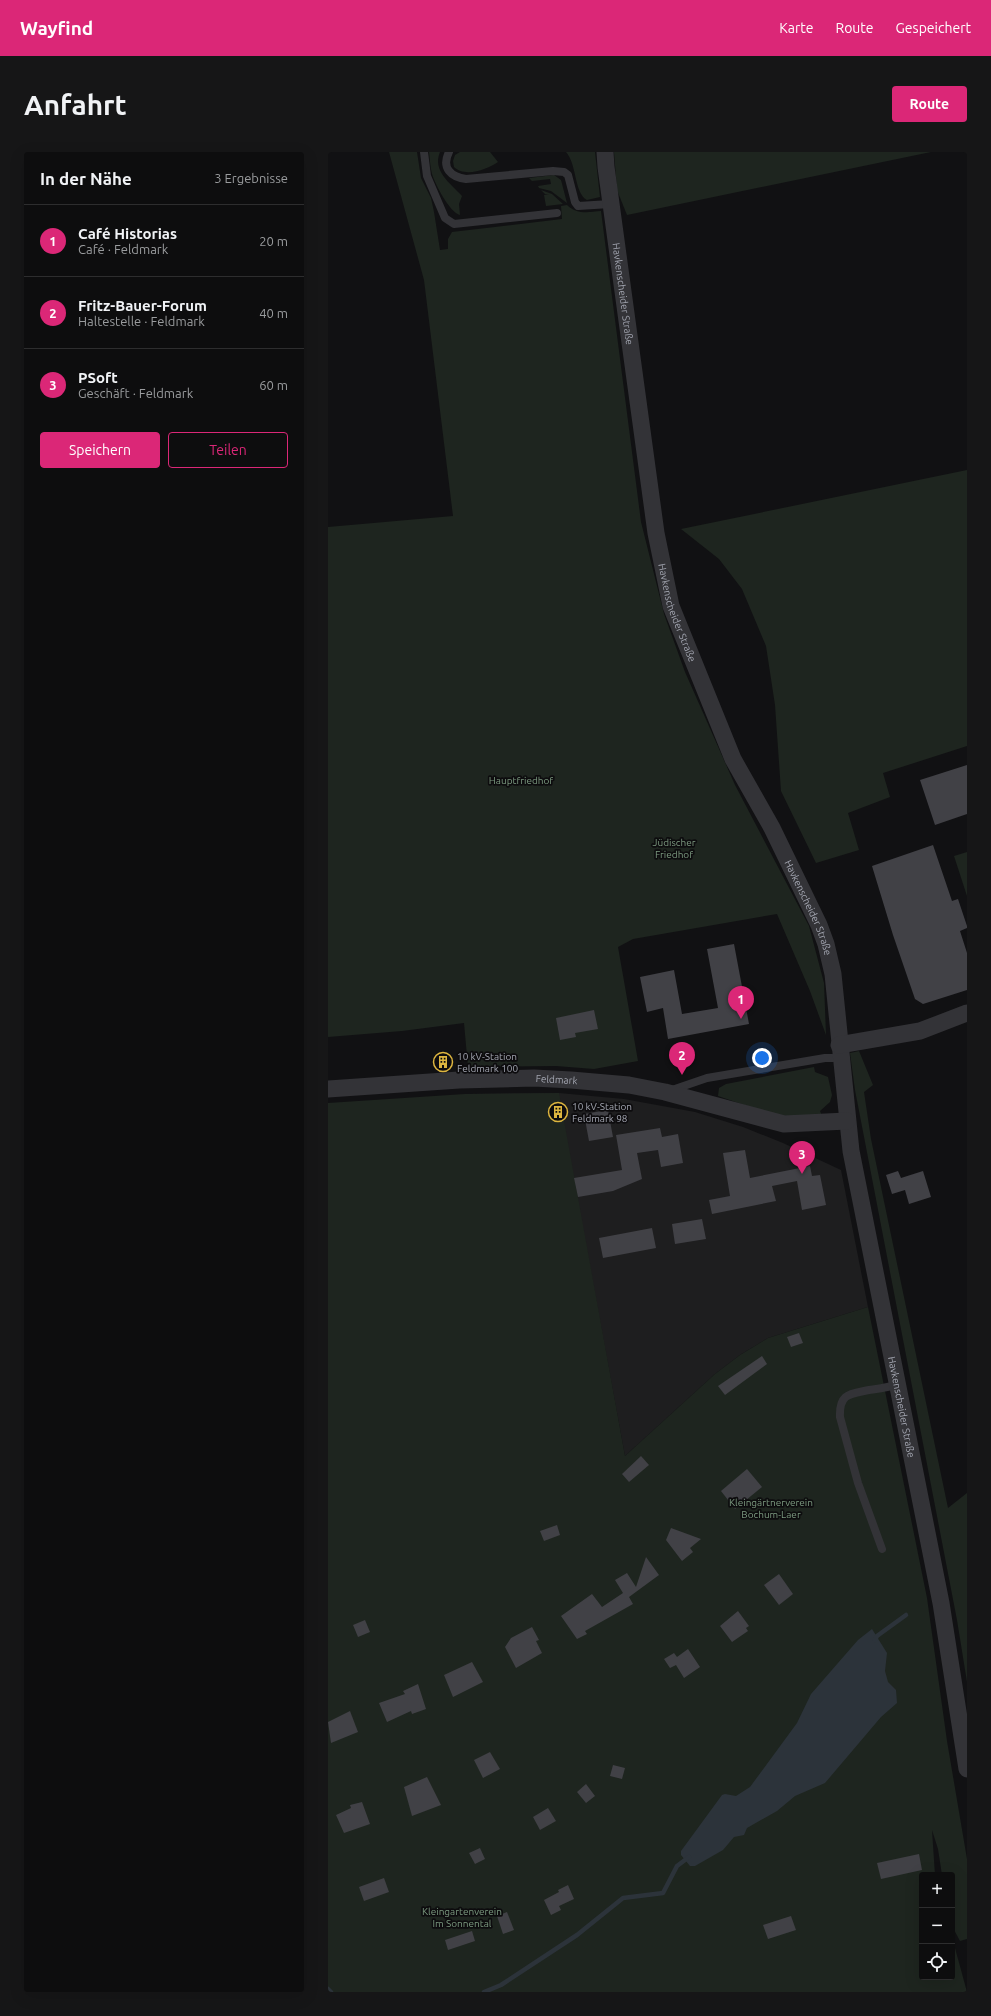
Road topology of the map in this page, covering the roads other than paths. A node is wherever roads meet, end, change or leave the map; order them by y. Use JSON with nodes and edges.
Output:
{"nodes":[{"id":1,"x":424,"y":152,"type":"edge"},
{"id":2,"x":449,"y":152,"type":"edge"},
{"id":3,"x":605,"y":152,"type":"edge"},
{"id":4,"x":610,"y":204,"type":"junction"},
{"id":5,"x":557,"y":213,"type":"dead end"},
{"id":6,"x":967,"y":1013,"type":"edge"},
{"id":7,"x":840,"y":1051,"type":"junction"},
{"id":8,"x":328,"y":1089,"type":"edge"},
{"id":9,"x":665,"y":1092,"type":"junction"},
{"id":10,"x":847,"y":1121,"type":"junction"},
{"id":11,"x":897,"y":1385,"type":"junction"},
{"id":12,"x":882,"y":1549,"type":"dead end"},
{"id":13,"x":967,"y":1769,"type":"edge"}],
"edges":[{"from":1,"to":5,"type":"lane"},
{"from":2,"to":4,"type":"lane"},
{"from":3,"to":4,"type":"street","name":"Havkenscheider Straße"},
{"from":4,"to":7,"type":"street","name":"Havkenscheider Straße"},
{"from":6,"to":7,"type":"street"},
{"from":7,"to":9,"type":"lane","name":"Feldmark"},
{"from":7,"to":10,"type":"street","name":"Havkenscheider Straße"},
{"from":8,"to":9,"type":"street","name":"Feldmark"},
{"from":9,"to":10,"type":"street","name":"Feldmark"},
{"from":10,"to":11,"type":"street","name":"Havkenscheider Straße"},
{"from":11,"to":12,"type":"lane"},
{"from":11,"to":13,"type":"street","name":"Havkenscheider Straße"}]}
